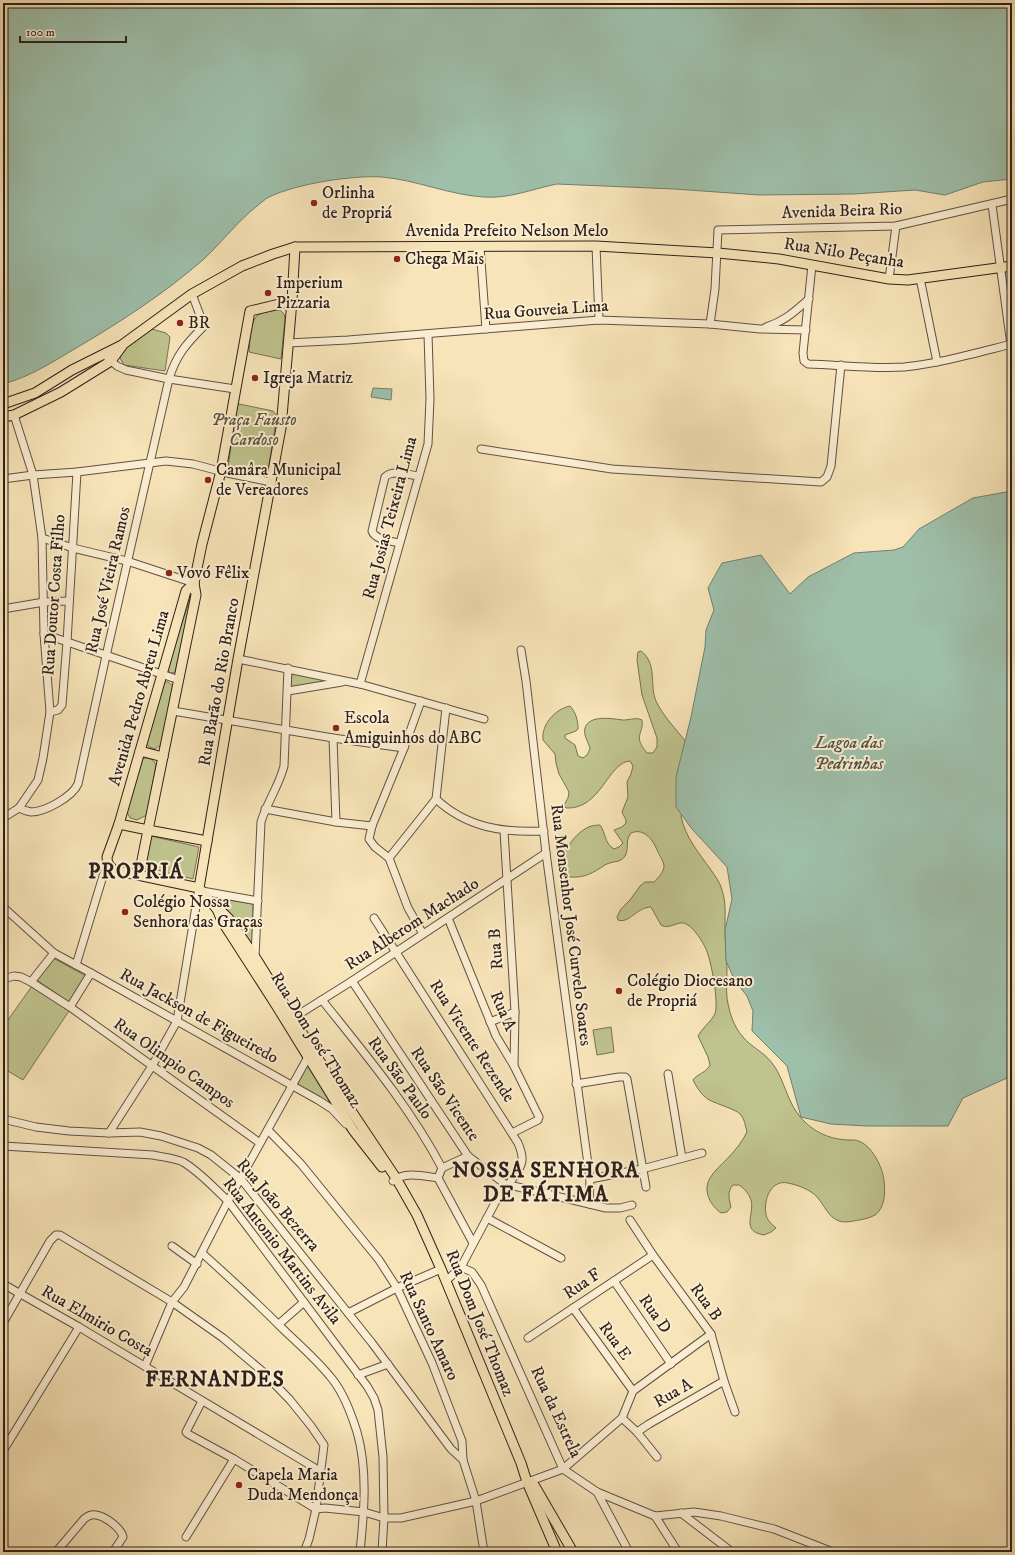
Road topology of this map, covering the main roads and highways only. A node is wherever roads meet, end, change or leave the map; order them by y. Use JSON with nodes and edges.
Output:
{"nodes":[{"id":1,"x":295,"y":247,"type":"junction"},
{"id":2,"x":718,"y":253,"type":"joint"},
{"id":3,"x":1012,"y":266,"type":"edge"},
{"id":4,"x":292,"y":301,"type":"junction"},
{"id":5,"x":122,"y":345,"type":"junction"},
{"id":6,"x":3,"y":404,"type":"edge"},
{"id":7,"x":3,"y":417,"type":"edge"},
{"id":8,"x":194,"y":583,"type":"junction"},
{"id":9,"x":140,"y":751,"type":"junction"},
{"id":10,"x":163,"y":757,"type":"junction"},
{"id":11,"x":119,"y":824,"type":"junction"},
{"id":12,"x":148,"y":830,"type":"junction"},
{"id":13,"x":207,"y":841,"type":"junction"},
{"id":14,"x":139,"y":875,"type":"junction"},
{"id":15,"x":200,"y":889,"type":"junction"},
{"id":16,"x":216,"y":908,"type":"junction"},
{"id":17,"x":310,"y":1053,"type":"junction"},
{"id":18,"x":339,"y":1099,"type":"junction"},
{"id":19,"x":394,"y":1180,"type":"junction"},
{"id":20,"x":529,"y":1481,"type":"junction"},
{"id":21,"x":557,"y":1552,"type":"edge"},
{"id":22,"x":573,"y":1552,"type":"edge"}],
"edges":[{"from":1,"to":2,"type":"main road","name":"Avenida Prefeito Nelson Melo"},
{"from":1,"to":4,"type":"main road"},
{"from":1,"to":5,"type":"main road","name":"Avenida Prefeito Nelson Melo"},
{"from":2,"to":3,"type":"main road","name":"Rua Nilo Peçanha"},
{"from":4,"to":8,"type":"main road","name":"Avenida Pedro Abreu Lima"},
{"from":4,"to":13,"type":"main road","name":"Rua Barão do Rio Branco"},
{"from":5,"to":6,"type":"main road"},
{"from":5,"to":7,"type":"main road"},
{"from":8,"to":9,"type":"main road","name":"Avenida Pedro Abreu Lima"},
{"from":8,"to":10,"type":"main road","name":"Avenida Pedro Abreu Lima"},
{"from":9,"to":10,"type":"main road"},
{"from":9,"to":11,"type":"main road","name":"Avenida Pedro Abreu Lima"},
{"from":10,"to":12,"type":"main road","name":"Avenida Pedro Abreu Lima"},
{"from":11,"to":12,"type":"main road"},
{"from":11,"to":14,"type":"main road","name":"Avenida Pedro Abreu Lima"},
{"from":12,"to":13,"type":"main road"},
{"from":12,"to":14,"type":"main road","name":"Avenida Pedro Abreu Lima"},
{"from":13,"to":15,"type":"main road","name":"Rua Barão do Rio Branco"},
{"from":14,"to":15,"type":"main road"},
{"from":15,"to":16,"type":"main road"},
{"from":16,"to":17,"type":"main road","name":"Rua Dom José Thomaz"},
{"from":16,"to":17,"type":"main road","name":"Rua Dom José Thomaz"},
{"from":17,"to":18,"type":"main road"},
{"from":18,"to":19,"type":"main road"},
{"from":18,"to":19,"type":"main road","name":"Rua Dom José Thomaz"},
{"from":19,"to":20,"type":"main road","name":"Rua Dom José Thomaz"},
{"from":20,"to":21,"type":"main road"},
{"from":20,"to":22,"type":"main road"}]}
